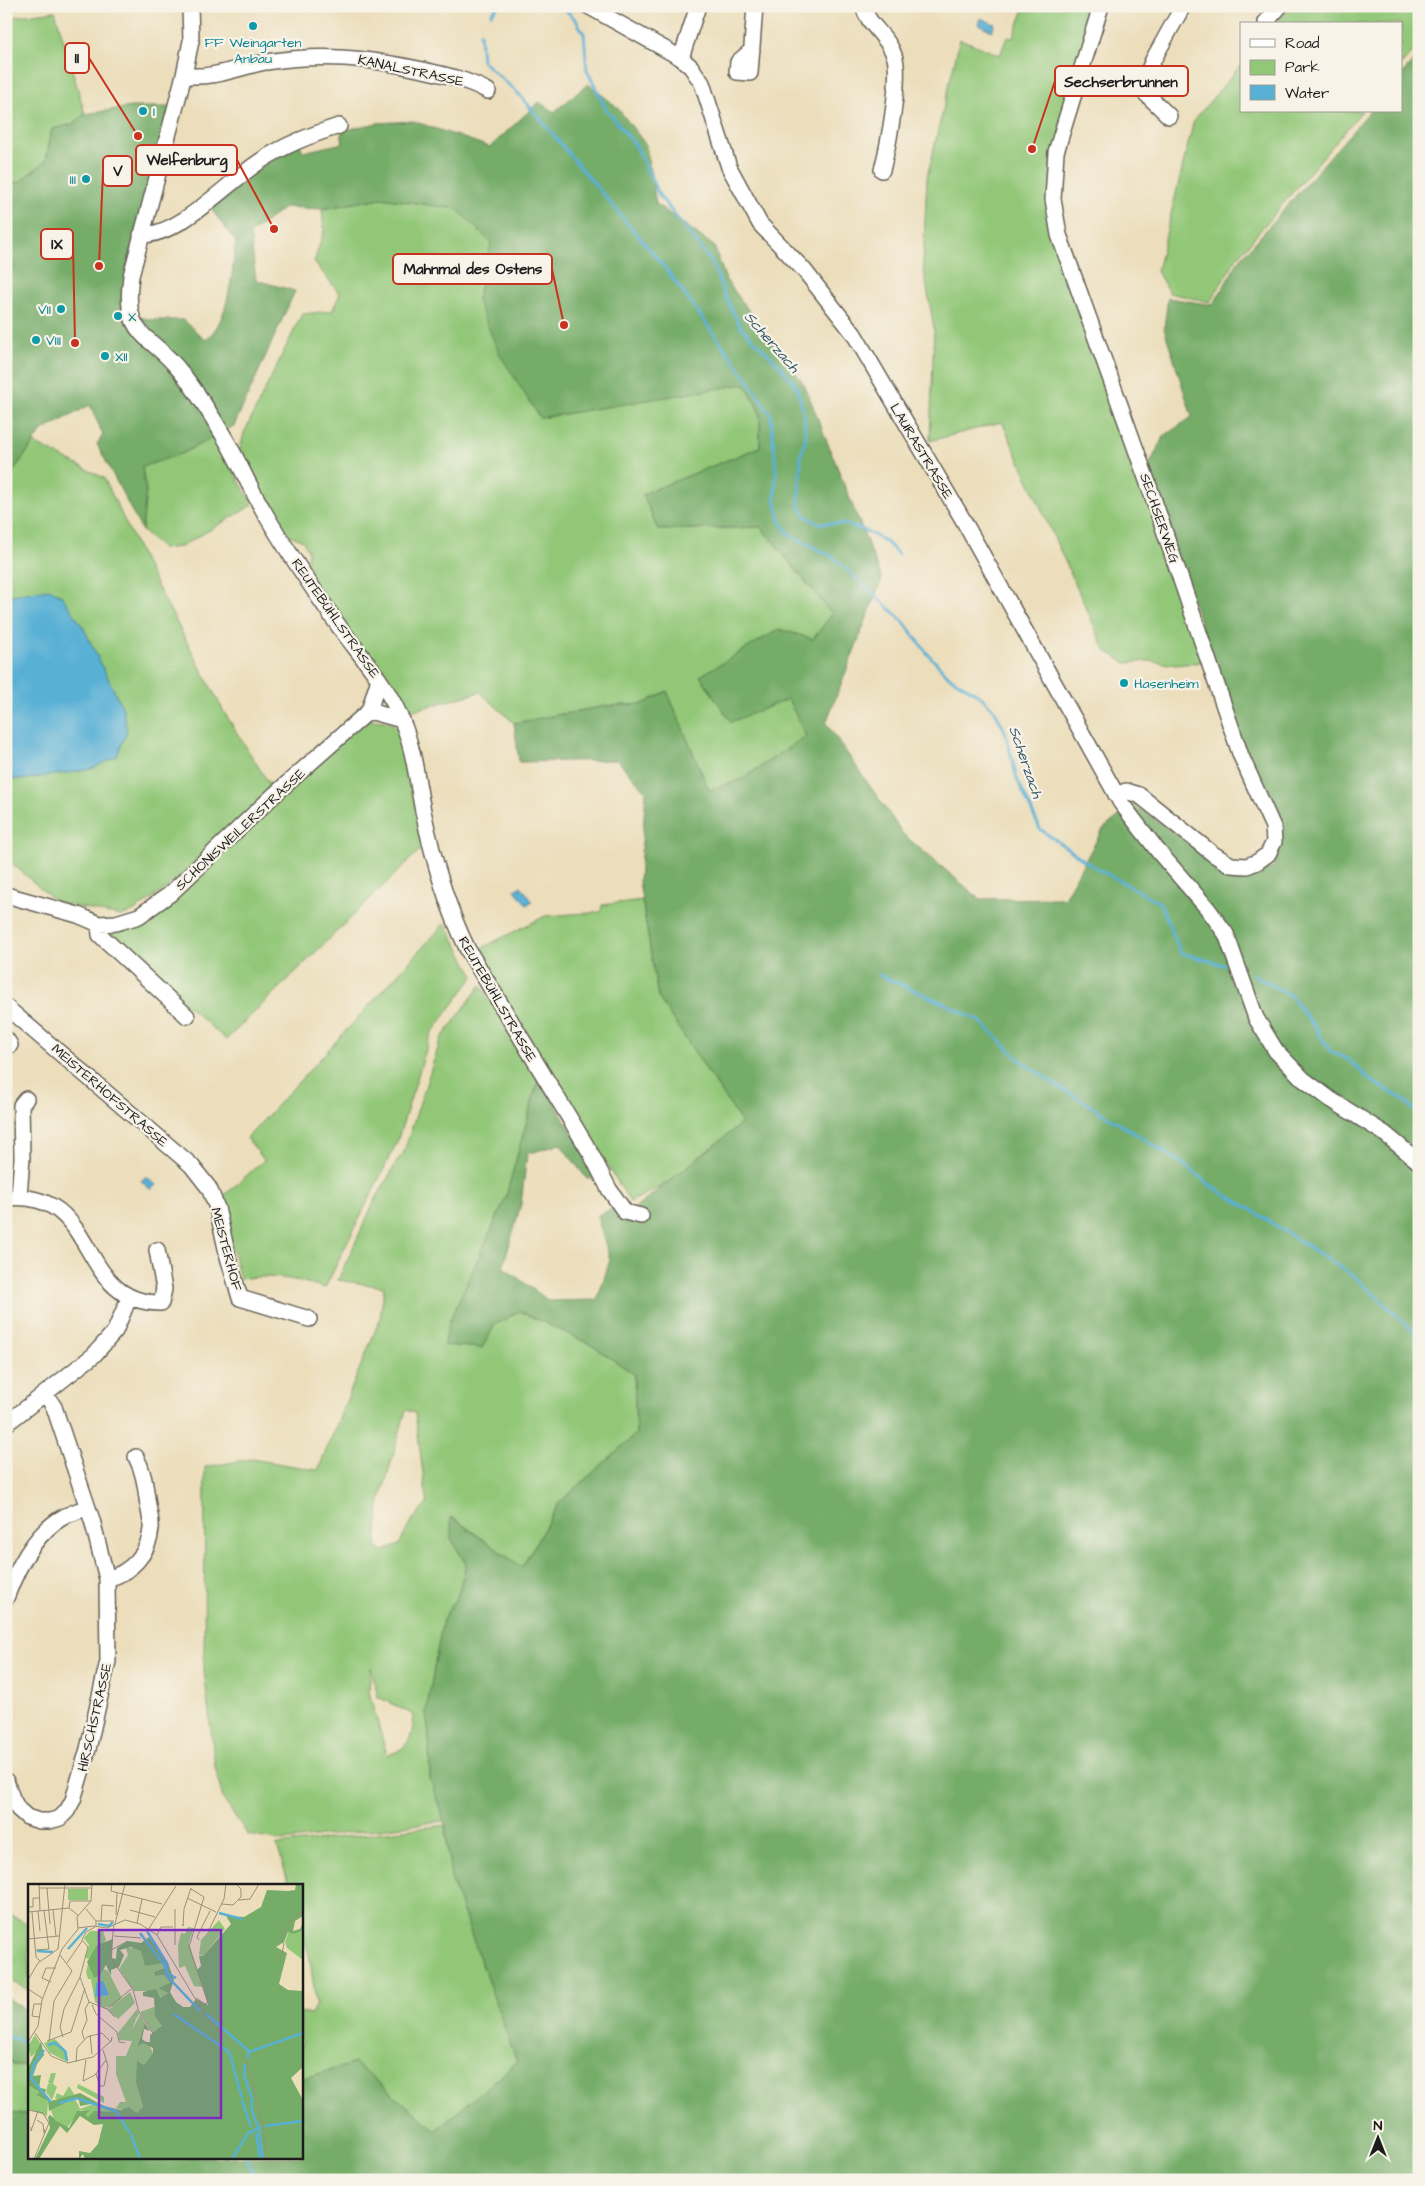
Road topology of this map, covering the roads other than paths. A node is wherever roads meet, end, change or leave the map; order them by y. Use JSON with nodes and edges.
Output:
{"nodes":[{"id":1,"x":190,"y":6,"type":"edge"},
{"id":2,"x":588,"y":6,"type":"edge"},
{"id":3,"x":698,"y":6,"type":"edge"},
{"id":4,"x":755,"y":6,"type":"edge"},
{"id":5,"x":863,"y":6,"type":"edge"},
{"id":6,"x":1101,"y":6,"type":"edge"},
{"id":7,"x":1183,"y":6,"type":"edge"},
{"id":8,"x":1280,"y":6,"type":"edge"},
{"id":9,"x":1266,"y":22,"type":"dead end"},
{"id":10,"x":752,"y":50,"type":"dead end"},
{"id":11,"x":681,"y":58,"type":"junction"},
{"id":12,"x":184,"y":75,"type":"junction"},
{"id":13,"x":488,"y":91,"type":"dead end"},
{"id":14,"x":1169,"y":116,"type":"dead end"},
{"id":15,"x":339,"y":126,"type":"dead end"},
{"id":16,"x":882,"y":170,"type":"dead end"},
{"id":17,"x":141,"y":236,"type":"junction"},
{"id":18,"x":379,"y":679,"type":"junction"},
{"id":19,"x":369,"y":711,"type":"junction"},
{"id":20,"x":402,"y":720,"type":"junction"},
{"id":21,"x":1116,"y":795,"type":"junction"},
{"id":22,"x":6,"y":895,"type":"edge"},
{"id":23,"x":99,"y":924,"type":"junction"},
{"id":24,"x":6,"y":1007,"type":"edge"},
{"id":25,"x":187,"y":1016,"type":"dead end"},
{"id":26,"x":26,"y":1099,"type":"dead end"},
{"id":27,"x":1419,"y":1162,"type":"edge"},
{"id":28,"x":208,"y":1188,"type":"joint"},
{"id":29,"x":13,"y":1197,"type":"edge"},
{"id":30,"x":641,"y":1216,"type":"dead end"},
{"id":31,"x":157,"y":1250,"type":"dead end"},
{"id":32,"x":129,"y":1298,"type":"junction"},
{"id":33,"x":309,"y":1319,"type":"dead end"},
{"id":34,"x":46,"y":1395,"type":"junction"},
{"id":35,"x":6,"y":1424,"type":"edge"},
{"id":36,"x":136,"y":1457,"type":"dead end"},
{"id":37,"x":87,"y":1508,"type":"junction"},
{"id":38,"x":107,"y":1579,"type":"junction"},
{"id":39,"x":6,"y":1598,"type":"edge"},
{"id":40,"x":6,"y":1781,"type":"edge"}],
"edges":[{"from":1,"to":12,"type":"street","name":"REUTEBÜHLSTRASSE"},
{"from":2,"to":11,"type":"street","name":"LAURASTRASSE"},
{"from":3,"to":11,"type":"street"},
{"from":4,"to":10,"type":"street"},
{"from":5,"to":16,"type":"street"},
{"from":6,"to":21,"type":"street","name":"SECHSERWEG"},
{"from":7,"to":14,"type":"street"},
{"from":8,"to":9,"type":"street"},
{"from":11,"to":21,"type":"street","name":"LAURASTRASSE"},
{"from":12,"to":13,"type":"street","name":"KANALSTRASSE"},
{"from":12,"to":17,"type":"street","name":"REUTEBÜHLSTRASSE"},
{"from":15,"to":17,"type":"street"},
{"from":17,"to":18,"type":"street","name":"REUTEBÜHLSTRASSE"},
{"from":18,"to":19,"type":"street"},
{"from":18,"to":20,"type":"street","name":"REUTEBÜHLSTRASSE"},
{"from":19,"to":20,"type":"street"},
{"from":19,"to":23,"type":"street","name":"SCHONISWEILERSTRASSE"},
{"from":20,"to":30,"type":"street","name":"REUTEBÜHLSTRASSE"},
{"from":21,"to":27,"type":"street","name":"LAURASTRASSE"},
{"from":22,"to":23,"type":"street"},
{"from":23,"to":25,"type":"street"},
{"from":24,"to":28,"type":"street","name":"MEISTERHOFSTRASSE"},
{"from":26,"to":29,"type":"street"},
{"from":28,"to":33,"type":"street","name":"MEISTERHOF"},
{"from":29,"to":32,"type":"street"},
{"from":31,"to":32,"type":"street"},
{"from":32,"to":34,"type":"street"},
{"from":34,"to":35,"type":"street"},
{"from":34,"to":37,"type":"street","name":"HIRSCHSTRASSE"},
{"from":36,"to":38,"type":"street"},
{"from":37,"to":38,"type":"street","name":"HIRSCHSTRASSE"},
{"from":37,"to":39,"type":"street"},
{"from":38,"to":40,"type":"street","name":"HIRSCHSTRASSE"}]}
